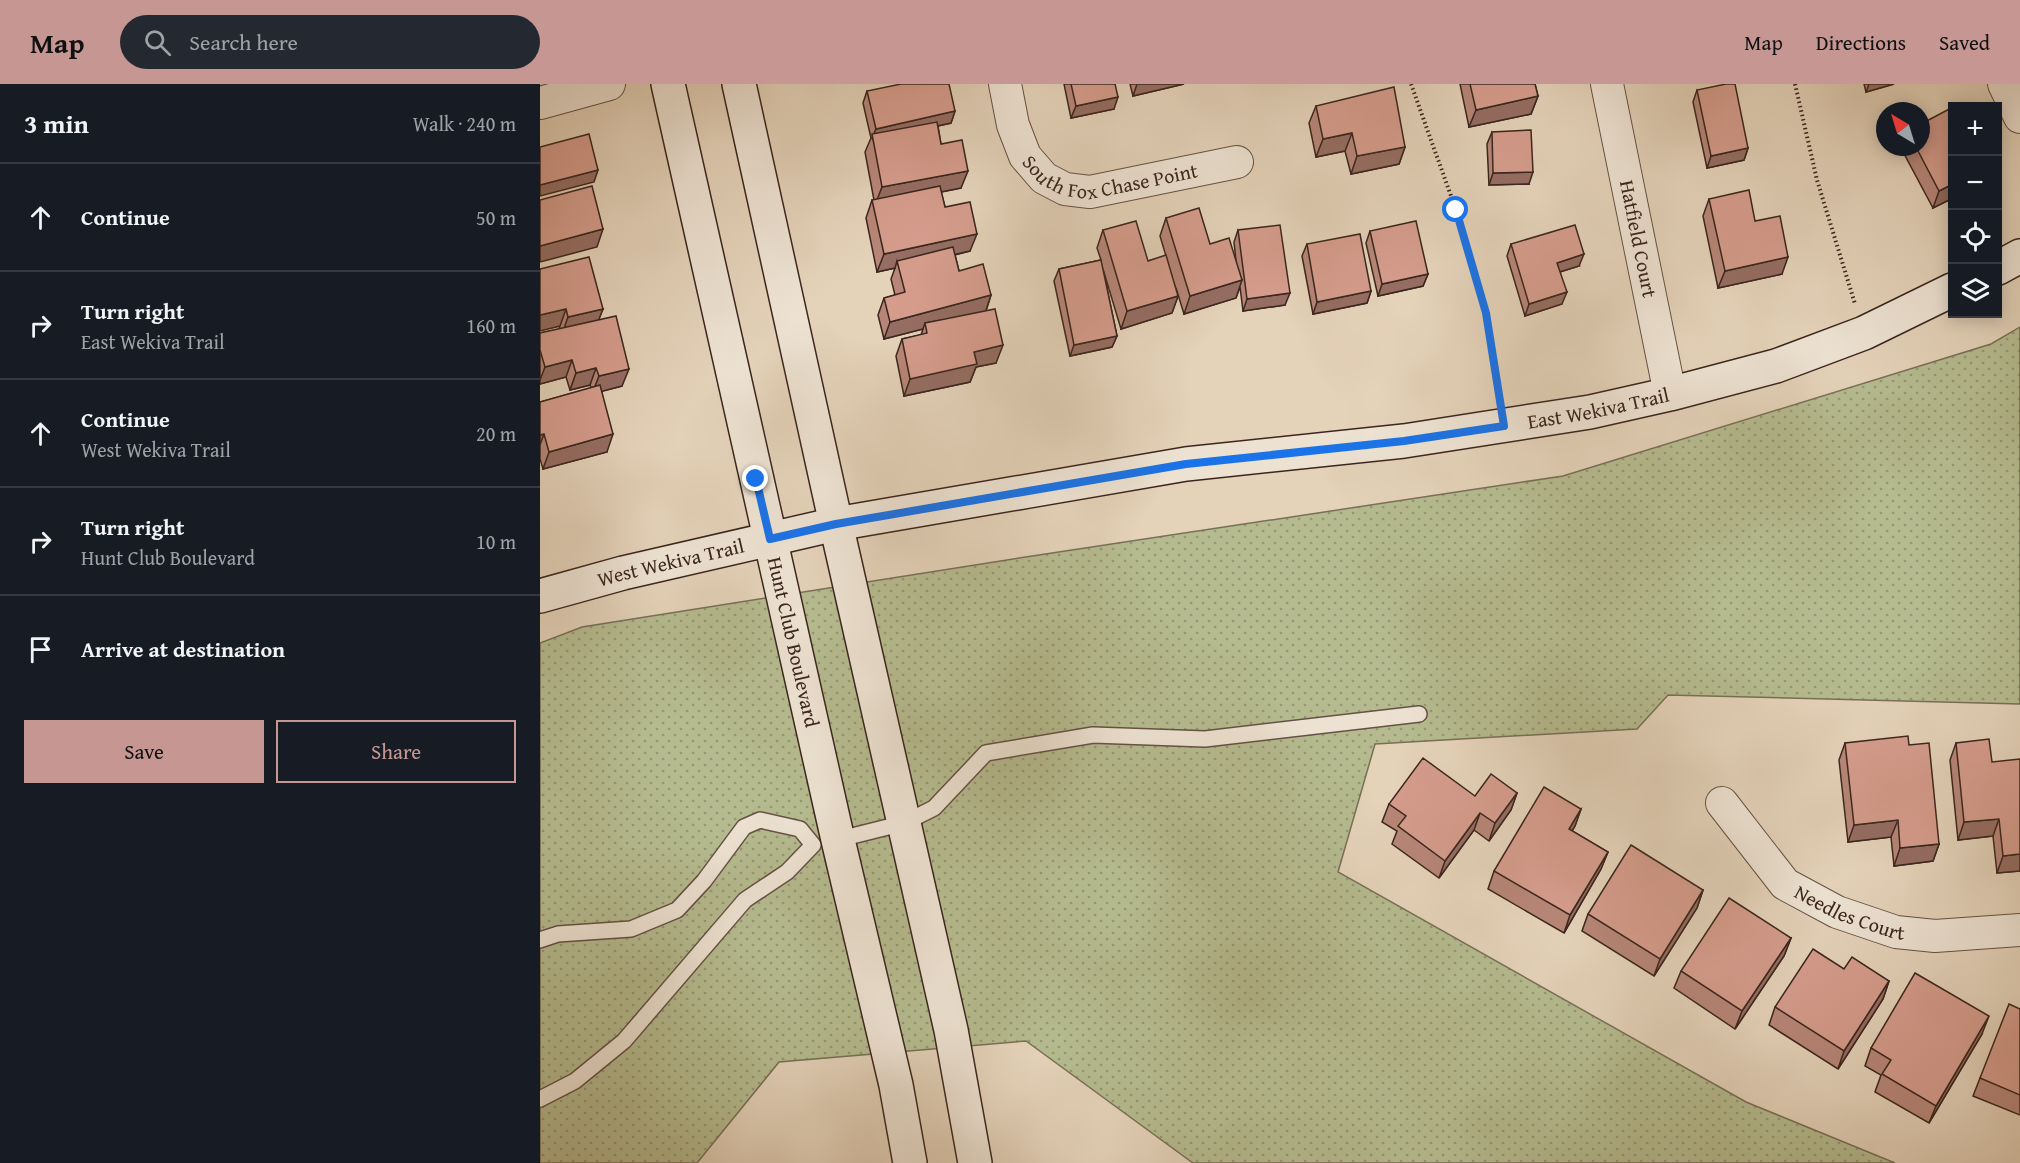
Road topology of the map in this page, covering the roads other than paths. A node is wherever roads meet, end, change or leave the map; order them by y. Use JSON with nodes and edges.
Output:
{"nodes":[{"id":1,"x":609,"y":84,"type":"edge"},
{"id":2,"x":668,"y":84,"type":"edge"},
{"id":3,"x":739,"y":84,"type":"edge"},
{"id":4,"x":1005,"y":84,"type":"edge"},
{"id":5,"x":1607,"y":84,"type":"edge"},
{"id":6,"x":2004,"y":84,"type":"edge"},
{"id":7,"x":540,"y":103,"type":"edge"},
{"id":8,"x":2020,"y":117,"type":"edge"},
{"id":9,"x":1237,"y":162,"type":"dead end"},
{"id":10,"x":2020,"y":256,"type":"edge"},
{"id":11,"x":2002,"y":266,"type":"edge"},
{"id":12,"x":1948,"y":292,"type":"edge"},
{"id":13,"x":1670,"y":394,"type":"junction"},
{"id":14,"x":836,"y":524,"type":"junction"},
{"id":15,"x":770,"y":539,"type":"junction"},
{"id":16,"x":540,"y":596,"type":"edge"},
{"id":17,"x":1419,"y":714,"type":"dead end"},
{"id":18,"x":1722,"y":803,"type":"dead end"},
{"id":19,"x":904,"y":823,"type":"junction"},
{"id":20,"x":825,"y":843,"type":"junction"},
{"id":21,"x":2020,"y":930,"type":"edge"},
{"id":22,"x":540,"y":940,"type":"edge"},
{"id":23,"x":540,"y":1099,"type":"edge"},
{"id":24,"x":910,"y":1163,"type":"edge"},
{"id":25,"x":975,"y":1163,"type":"edge"}],
"edges":[{"from":1,"to":7,"type":"street"},
{"from":2,"to":15,"type":"street","name":"Hunt Club Boulevard"},
{"from":3,"to":14,"type":"street"},
{"from":4,"to":9,"type":"street","name":"South Fox Chase Point"},
{"from":5,"to":13,"type":"street","name":"Hatfield Court"},
{"from":6,"to":8,"type":"street"},
{"from":10,"to":11,"type":"street"},
{"from":12,"to":13,"type":"street","name":"East Wekiva Trail"},
{"from":13,"to":14,"type":"street","name":"East Wekiva Trail"},
{"from":14,"to":15,"type":"street","name":"West Wekiva Trail"},
{"from":14,"to":19,"type":"street"},
{"from":15,"to":16,"type":"street","name":"West Wekiva Trail"},
{"from":15,"to":20,"type":"street","name":"Hunt Club Boulevard"},
{"from":17,"to":19,"type":"lane"},
{"from":18,"to":21,"type":"street","name":"Needles Court"},
{"from":19,"to":20,"type":"lane"},
{"from":19,"to":25,"type":"street"},
{"from":20,"to":22,"type":"lane"},
{"from":20,"to":23,"type":"lane"},
{"from":20,"to":24,"type":"street","name":"Hunt Club Boulevard"}]}
